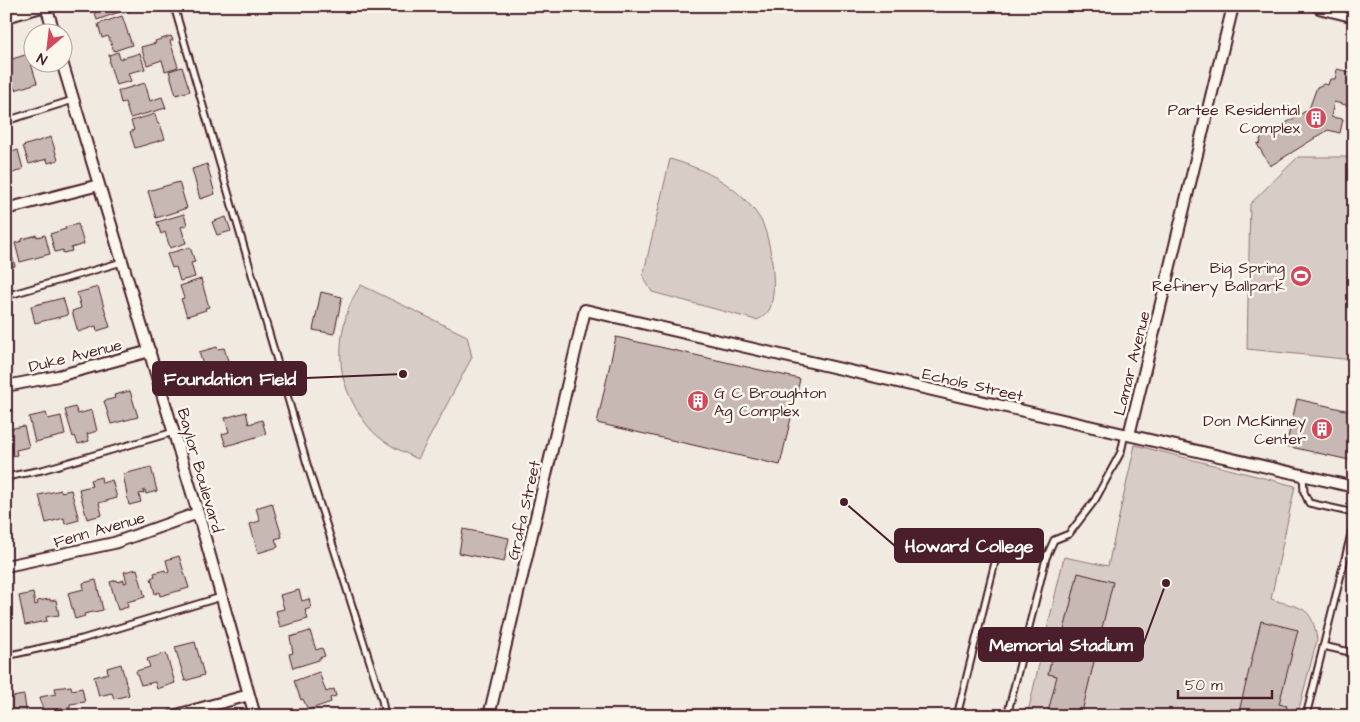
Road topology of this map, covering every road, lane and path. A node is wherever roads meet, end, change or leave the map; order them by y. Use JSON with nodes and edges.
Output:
{"nodes":[{"id":1,"x":46,"y":6,"type":"edge"},
{"id":2,"x":174,"y":6,"type":"edge"},
{"id":3,"x":1232,"y":6,"type":"edge"},
{"id":4,"x":1324,"y":7,"type":"edge"},
{"id":5,"x":1354,"y":14,"type":"edge"},
{"id":6,"x":6,"y":17,"type":"edge"},
{"id":7,"x":51,"y":22,"type":"edge"},
{"id":8,"x":65,"y":72,"type":"edge"},
{"id":9,"x":74,"y":99,"type":"junction"},
{"id":10,"x":6,"y":121,"type":"edge"},
{"id":11,"x":99,"y":185,"type":"junction"},
{"id":12,"x":6,"y":209,"type":"edge"},
{"id":13,"x":123,"y":262,"type":"junction"},
{"id":14,"x":6,"y":296,"type":"edge"},
{"id":15,"x":585,"y":310,"type":"joint"},
{"id":16,"x":150,"y":351,"type":"junction"},
{"id":17,"x":6,"y":386,"type":"edge"},
{"id":18,"x":174,"y":432,"type":"junction"},
{"id":19,"x":1127,"y":434,"type":"junction"},
{"id":20,"x":1303,"y":475,"type":"junction"},
{"id":21,"x":6,"y":477,"type":"edge"},
{"id":22,"x":1354,"y":487,"type":"edge"},
{"id":23,"x":198,"y":513,"type":"junction"},
{"id":24,"x":1354,"y":513,"type":"edge"},
{"id":25,"x":1354,"y":522,"type":"edge"},
{"id":26,"x":1046,"y":558,"type":"junction"},
{"id":27,"x":6,"y":566,"type":"edge"},
{"id":28,"x":221,"y":596,"type":"junction"},
{"id":29,"x":1323,"y":646,"type":"junction"},
{"id":30,"x":1354,"y":653,"type":"edge"},
{"id":31,"x":6,"y":656,"type":"edge"},
{"id":32,"x":248,"y":695,"type":"junction"},
{"id":33,"x":174,"y":716,"type":"edge"},
{"id":34,"x":255,"y":716,"type":"edge"},
{"id":35,"x":385,"y":716,"type":"edge"},
{"id":36,"x":489,"y":716,"type":"edge"},
{"id":37,"x":957,"y":716,"type":"edge"},
{"id":38,"x":1008,"y":716,"type":"edge"},
{"id":39,"x":1306,"y":716,"type":"edge"}],
"edges":[{"from":1,"to":6,"type":"street"},
{"from":1,"to":7,"type":"street"},
{"from":2,"to":35,"type":"lane"},
{"from":3,"to":19,"type":"street","name":"Lamar Avenue"},
{"from":4,"to":5,"type":"street"},
{"from":8,"to":9,"type":"street","name":"Baylor Boulevard"},
{"from":9,"to":10,"type":"lane"},
{"from":9,"to":11,"type":"street","name":"Baylor Boulevard"},
{"from":11,"to":12,"type":"street"},
{"from":11,"to":13,"type":"street","name":"Baylor Boulevard"},
{"from":13,"to":14,"type":"lane"},
{"from":13,"to":16,"type":"street","name":"Baylor Boulevard"},
{"from":15,"to":19,"type":"street","name":"Echols Street"},
{"from":15,"to":36,"type":"street","name":"Grafa Street"},
{"from":16,"to":17,"type":"street","name":"Duke Avenue"},
{"from":16,"to":18,"type":"street","name":"Baylor Boulevard"},
{"from":18,"to":21,"type":"lane"},
{"from":18,"to":23,"type":"street","name":"Baylor Boulevard"},
{"from":19,"to":20,"type":"street","name":"Echols Street"},
{"from":19,"to":26,"type":"lane"},
{"from":20,"to":22,"type":"street","name":"Echols Street"},
{"from":20,"to":24,"type":"lane"},
{"from":23,"to":27,"type":"street","name":"Fenn Avenue"},
{"from":23,"to":28,"type":"street","name":"Baylor Boulevard"},
{"from":25,"to":29,"type":"lane"},
{"from":26,"to":37,"type":"lane"},
{"from":26,"to":38,"type":"lane"},
{"from":28,"to":31,"type":"lane"},
{"from":28,"to":32,"type":"street","name":"Baylor Boulevard"},
{"from":29,"to":30,"type":"lane"},
{"from":29,"to":39,"type":"lane"},
{"from":32,"to":33,"type":"street"},
{"from":32,"to":34,"type":"street","name":"Baylor Boulevard"}]}
